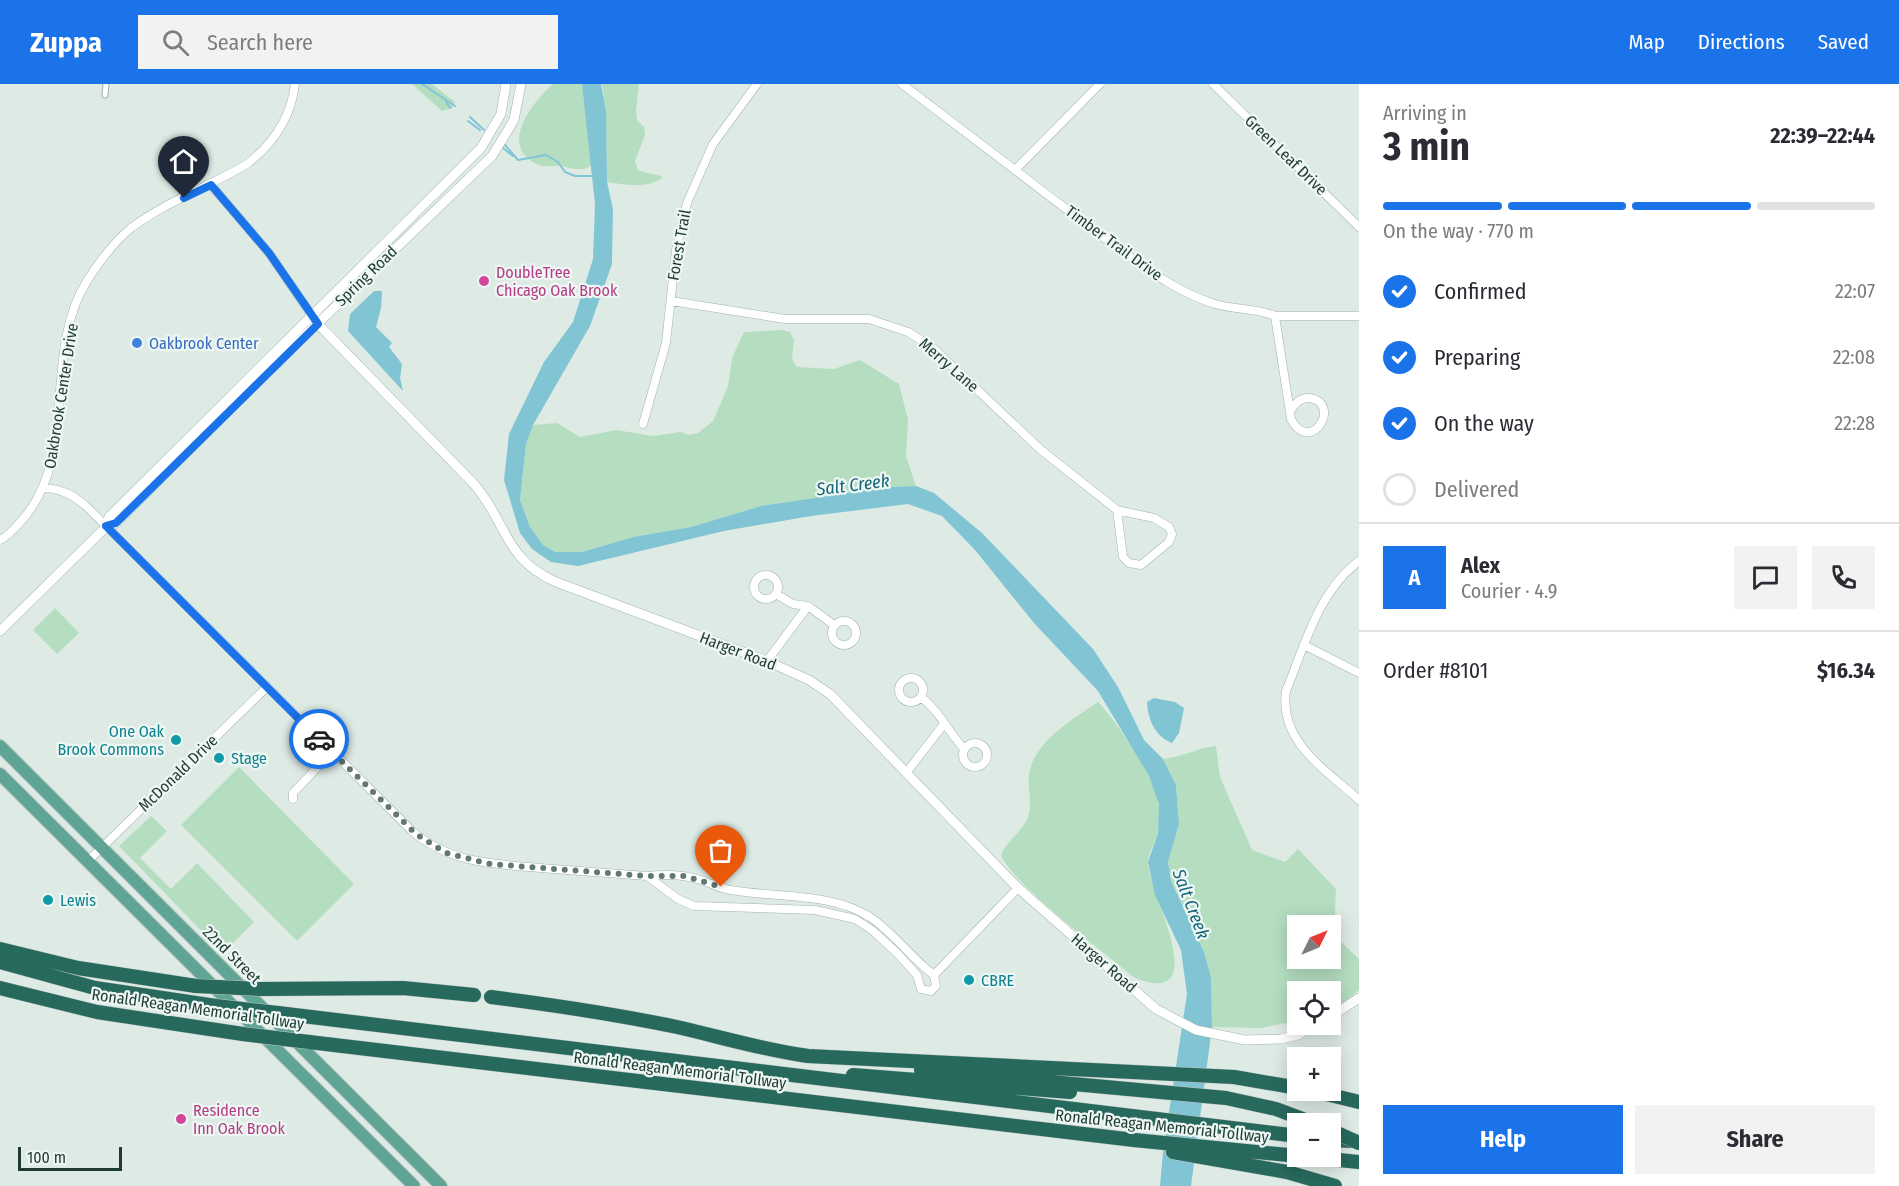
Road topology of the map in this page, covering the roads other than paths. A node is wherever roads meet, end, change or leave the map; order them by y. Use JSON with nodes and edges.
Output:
{"nodes":[{"id":1,"x":106,"y":84,"type":"edge"},
{"id":2,"x":295,"y":84,"type":"edge"},
{"id":3,"x":506,"y":84,"type":"edge"},
{"id":4,"x":521,"y":84,"type":"edge"},
{"id":5,"x":757,"y":84,"type":"edge"},
{"id":6,"x":902,"y":84,"type":"edge"},
{"id":7,"x":1100,"y":84,"type":"edge"},
{"id":8,"x":1213,"y":84,"type":"edge"},
{"id":9,"x":105,"y":95,"type":"dead end"},
{"id":10,"x":1015,"y":170,"type":"junction"},
{"id":11,"x":211,"y":185,"type":"junction"},
{"id":12,"x":1359,"y":227,"type":"edge"},
{"id":13,"x":671,"y":301,"type":"junction"},
{"id":14,"x":1275,"y":316,"type":"junction"},
{"id":15,"x":1359,"y":316,"type":"edge"},
{"id":16,"x":315,"y":320,"type":"junction"},
{"id":17,"x":1291,"y":410,"type":"junction"},
{"id":18,"x":643,"y":424,"type":"dead end"},
{"id":19,"x":44,"y":488,"type":"junction"},
{"id":20,"x":1117,"y":510,"type":"junction"},
{"id":21,"x":106,"y":526,"type":"junction"},
{"id":22,"x":0,"y":540,"type":"edge"},
{"id":23,"x":1359,"y":561,"type":"edge"},
{"id":24,"x":776,"y":594,"type":"dead end"},
{"id":25,"x":808,"y":606,"type":"junction"},
{"id":26,"x":834,"y":625,"type":"dead end"},
{"id":27,"x":0,"y":632,"type":"edge"},
{"id":28,"x":1304,"y":645,"type":"junction"},
{"id":29,"x":767,"y":661,"type":"junction"},
{"id":30,"x":1359,"y":673,"type":"edge"},
{"id":31,"x":267,"y":687,"type":"junction"},
{"id":32,"x":921,"y":697,"type":"dead end"},
{"id":33,"x":944,"y":724,"type":"junction"},
{"id":34,"x":0,"y":738,"type":"edge"},
{"id":35,"x":964,"y":748,"type":"dead end"},
{"id":36,"x":4,"y":750,"type":"edge"},
{"id":37,"x":333,"y":752,"type":"junction"},
{"id":38,"x":906,"y":773,"type":"junction"},
{"id":39,"x":0,"y":774,"type":"edge"},
{"id":40,"x":293,"y":800,"type":"dead end"},
{"id":41,"x":1359,"y":800,"type":"edge"},
{"id":42,"x":102,"y":848,"type":"junction"},
{"id":43,"x":89,"y":860,"type":"junction"},
{"id":44,"x":647,"y":876,"type":"junction"},
{"id":45,"x":1018,"y":888,"type":"junction"},
{"id":46,"x":0,"y":940,"type":"edge"},
{"id":47,"x":0,"y":949,"type":"edge"},
{"id":48,"x":0,"y":962,"type":"edge"},
{"id":49,"x":117,"y":974,"type":"junction"},
{"id":50,"x":934,"y":975,"type":"junction"},
{"id":51,"x":0,"y":988,"type":"edge"},
{"id":52,"x":474,"y":995,"type":"dead end"},
{"id":53,"x":491,"y":997,"type":"dead end"},
{"id":54,"x":1359,"y":998,"type":"edge"},
{"id":55,"x":1341,"y":1010,"type":"edge"},
{"id":56,"x":1298,"y":1035,"type":"edge"},
{"id":57,"x":808,"y":1056,"type":"junction"},
{"id":58,"x":779,"y":1075,"type":"junction"},
{"id":59,"x":1287,"y":1086,"type":"edge"},
{"id":60,"x":1164,"y":1092,"type":"junction"},
{"id":61,"x":1341,"y":1098,"type":"edge"},
{"id":62,"x":1359,"y":1102,"type":"edge"},
{"id":63,"x":1287,"y":1114,"type":"edge"},
{"id":64,"x":1287,"y":1135,"type":"edge"},
{"id":65,"x":1341,"y":1135,"type":"edge"},
{"id":66,"x":1134,"y":1140,"type":"junction"},
{"id":67,"x":1341,"y":1141,"type":"edge"},
{"id":68,"x":1359,"y":1142,"type":"edge"},
{"id":69,"x":1211,"y":1153,"type":"junction"},
{"id":70,"x":1359,"y":1162,"type":"edge"},
{"id":71,"x":414,"y":1186,"type":"edge"},
{"id":72,"x":441,"y":1186,"type":"edge"},
{"id":73,"x":1335,"y":1186,"type":"edge"}],
"edges":[{"from":1,"to":9,"type":"street"},
{"from":2,"to":11,"type":"street","name":"Oakbrook Center Drive"},
{"from":3,"to":16,"type":"street","name":"Spring Road"},
{"from":4,"to":16,"type":"street","name":"Spring Road"},
{"from":5,"to":13,"type":"street","name":"Forest Trail"},
{"from":6,"to":10,"type":"street","name":"Timber Trail Drive"},
{"from":7,"to":10,"type":"street"},
{"from":8,"to":12,"type":"street","name":"Green Leaf Drive"},
{"from":10,"to":14,"type":"street","name":"Timber Trail Drive"},
{"from":11,"to":16,"type":"street","name":"Harger Road"},
{"from":11,"to":19,"type":"street","name":"Oakbrook Center Drive"},
{"from":13,"to":18,"type":"street","name":"Forest Trail"},
{"from":13,"to":20,"type":"street","name":"Merry Lane"},
{"from":14,"to":15,"type":"street","name":"Timber Trail Drive"},
{"from":14,"to":17,"type":"street"},
{"from":16,"to":21,"type":"street","name":"Spring Road"},
{"from":16,"to":29,"type":"street","name":"Harger Road"},
{"from":17,"to":17,"type":"street"},
{"from":19,"to":21,"type":"street","name":"Oakbrook Center Drive"},
{"from":19,"to":22,"type":"street","name":"Oakbrook Center Drive"},
{"from":20,"to":20,"type":"street","name":"Merry Lane"},
{"from":21,"to":27,"type":"street","name":"Spring Road"},
{"from":21,"to":31,"type":"street","name":"Oakbrook Center Drive"},
{"from":23,"to":28,"type":"street"},
{"from":24,"to":25,"type":"street"},
{"from":25,"to":26,"type":"street"},
{"from":25,"to":29,"type":"street"},
{"from":28,"to":30,"type":"street"},
{"from":28,"to":41,"type":"street"},
{"from":29,"to":38,"type":"street","name":"Harger Road"},
{"from":31,"to":37,"type":"street","name":"Oakbrook Center Drive"},
{"from":31,"to":42,"type":"street","name":"McDonald Drive"},
{"from":32,"to":33,"type":"street"},
{"from":33,"to":35,"type":"street"},
{"from":33,"to":38,"type":"street"},
{"from":34,"to":36,"type":"main road","name":"22nd Street"},
{"from":36,"to":42,"type":"main road","name":"22nd Street"},
{"from":37,"to":40,"type":"street"},
{"from":37,"to":44,"type":"street","name":"Oakbrook Center Drive"},
{"from":38,"to":45,"type":"street","name":"Harger Road"},
{"from":39,"to":43,"type":"main road","name":"22nd Street"},
{"from":42,"to":43,"type":"street","name":"McDonald Drive"},
{"from":42,"to":72,"type":"main road","name":"22nd Street"},
{"from":43,"to":71,"type":"main road","name":"22nd Street"},
{"from":44,"to":50,"type":"street","name":"Oakbrook Center Drive"},
{"from":44,"to":50,"type":"street"},
{"from":45,"to":50,"type":"street"},
{"from":45,"to":56,"type":"street","name":"Harger Road"},
{"from":46,"to":49,"type":"highway"},
{"from":47,"to":49,"type":"highway","name":"Ronald Reagan Memorial Tollway"},
{"from":48,"to":58,"type":"highway","name":"Ronald Reagan Memorial Tollway","bridge":true},
{"from":49,"to":52,"type":"highway","name":"Ronald Reagan Memorial Tollway","bridge":true},
{"from":51,"to":66,"type":"highway","name":"Ronald Reagan Memorial Tollway","bridge":true},
{"from":53,"to":57,"type":"highway","name":"Ronald Reagan Memorial Tollway"},
{"from":54,"to":55,"type":"street"},
{"from":57,"to":59,"type":"highway","name":"Ronald Reagan Memorial Tollway"},
{"from":57,"to":60,"type":"highway"},
{"from":58,"to":60,"type":"highway"},
{"from":58,"to":64,"type":"highway","name":"Ronald Reagan Memorial Tollway"},
{"from":60,"to":63,"type":"highway"},
{"from":61,"to":62,"type":"highway"},
{"from":65,"to":68,"type":"highway","bridge":true},
{"from":66,"to":69,"type":"highway","name":"Ronald Reagan Memorial Tollway"},
{"from":66,"to":69,"type":"highway"},
{"from":67,"to":68,"type":"highway"},
{"from":69,"to":70,"type":"highway","name":"Ronald Reagan Memorial Tollway"},
{"from":69,"to":73,"type":"highway"}]}
